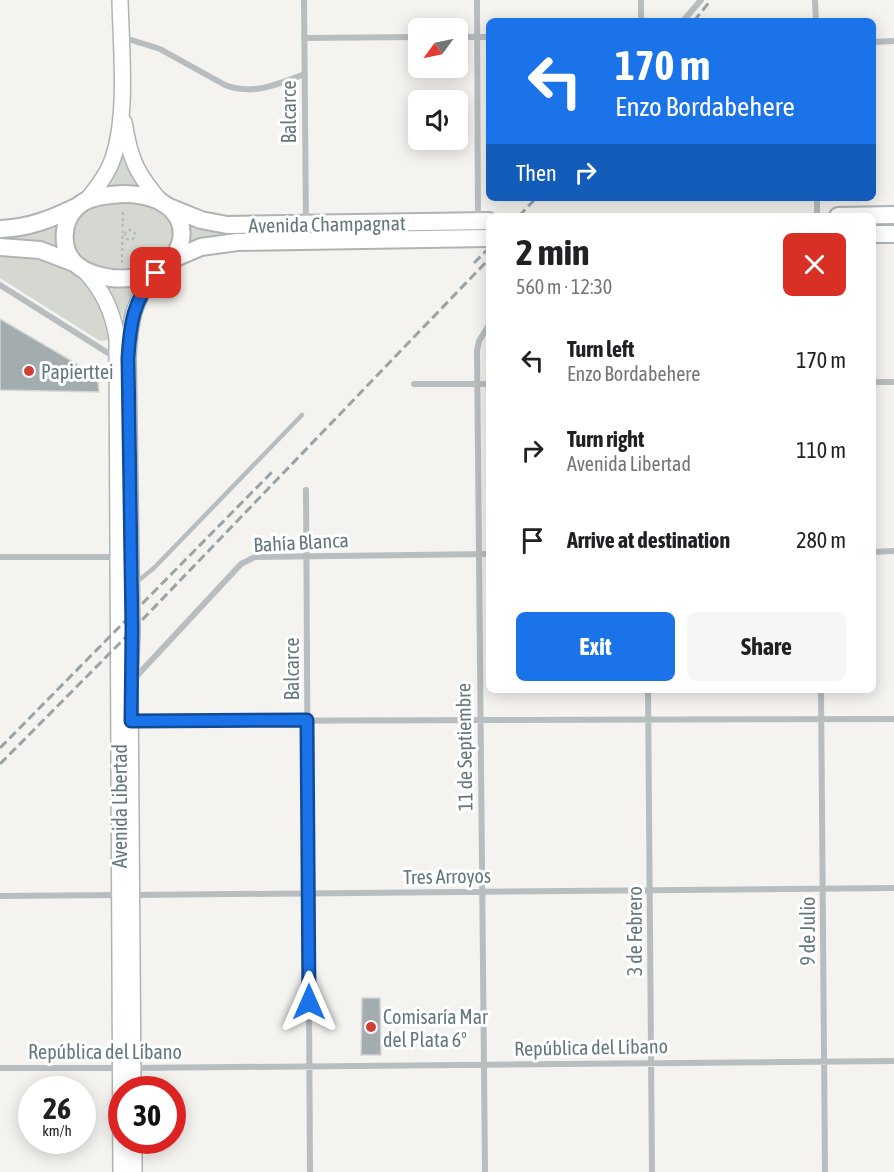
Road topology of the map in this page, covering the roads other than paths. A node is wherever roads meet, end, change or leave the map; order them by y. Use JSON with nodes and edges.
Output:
{"nodes":[{"id":1,"x":120,"y":0,"type":"edge"},
{"id":2,"x":304,"y":0,"type":"edge"},
{"id":3,"x":477,"y":0,"type":"edge"},
{"id":4,"x":641,"y":0,"type":"edge"},
{"id":5,"x":701,"y":0,"type":"edge"},
{"id":6,"x":815,"y":0,"type":"edge"},
{"id":7,"x":641,"y":18,"type":"edge"},
{"id":8,"x":686,"y":18,"type":"edge"},
{"id":9,"x":816,"y":18,"type":"edge"},
{"id":10,"x":120,"y":37,"type":"junction"},
{"id":11,"x":408,"y":37,"type":"edge"},
{"id":12,"x":468,"y":37,"type":"edge"},
{"id":13,"x":477,"y":37,"type":"junction"},
{"id":14,"x":486,"y":37,"type":"edge"},
{"id":15,"x":304,"y":38,"type":"junction"},
{"id":16,"x":894,"y":41,"type":"edge"},
{"id":17,"x":876,"y":42,"type":"edge"},
{"id":18,"x":305,"y":74,"type":"junction"},
{"id":19,"x":121,"y":109,"type":"junction"},
{"id":20,"x":82,"y":204,"type":"junction"},
{"id":21,"x":166,"y":205,"type":"junction"},
{"id":22,"x":876,"y":215,"type":"edge"},
{"id":23,"x":894,"y":215,"type":"edge"},
{"id":24,"x":483,"y":221,"type":"edge"},
{"id":25,"x":306,"y":224,"type":"junction"},
{"id":26,"x":0,"y":228,"type":"edge"},
{"id":27,"x":876,"y":234,"type":"edge"},
{"id":28,"x":894,"y":234,"type":"edge"},
{"id":29,"x":486,"y":238,"type":"edge"},
{"id":30,"x":0,"y":247,"type":"edge"},
{"id":31,"x":166,"y":264,"type":"junction"},
{"id":32,"x":79,"y":266,"type":"junction"},
{"id":33,"x":0,"y":285,"type":"edge"},
{"id":34,"x":486,"y":330,"type":"edge"},
{"id":35,"x":116,"y":358,"type":"junction"},
{"id":36,"x":876,"y":382,"type":"edge"},
{"id":37,"x":894,"y":382,"type":"edge"},
{"id":38,"x":414,"y":384,"type":"dead end"},
{"id":39,"x":486,"y":384,"type":"edge"},
{"id":40,"x":477,"y":385,"type":"junction"},
{"id":41,"x":302,"y":416,"type":"dead end"},
{"id":42,"x":306,"y":490,"type":"dead end"},
{"id":43,"x":894,"y":551,"type":"edge"},
{"id":44,"x":876,"y":552,"type":"edge"},
{"id":45,"x":479,"y":554,"type":"junction"},
{"id":46,"x":486,"y":554,"type":"edge"},
{"id":47,"x":307,"y":555,"type":"junction"},
{"id":48,"x":125,"y":556,"type":"junction"},
{"id":49,"x":0,"y":557,"type":"edge"},
{"id":50,"x":132,"y":585,"type":"junction"},
{"id":51,"x":130,"y":682,"type":"junction"},
{"id":52,"x":648,"y":693,"type":"edge"},
{"id":53,"x":821,"y":693,"type":"edge"},
{"id":54,"x":648,"y":719,"type":"junction"},
{"id":55,"x":821,"y":719,"type":"junction"},
{"id":56,"x":894,"y":719,"type":"edge"},
{"id":57,"x":307,"y":720,"type":"junction"},
{"id":58,"x":480,"y":720,"type":"junction"},
{"id":59,"x":125,"y":721,"type":"junction"},
{"id":60,"x":823,"y":888,"type":"junction"},
{"id":61,"x":894,"y":888,"type":"edge"},
{"id":62,"x":650,"y":890,"type":"junction"},
{"id":63,"x":482,"y":892,"type":"junction"},
{"id":64,"x":308,"y":893,"type":"junction"},
{"id":65,"x":126,"y":895,"type":"junction"},
{"id":66,"x":0,"y":896,"type":"edge"},
{"id":67,"x":894,"y":1061,"type":"edge"},
{"id":68,"x":824,"y":1062,"type":"junction"},
{"id":69,"x":651,"y":1063,"type":"junction"},
{"id":70,"x":484,"y":1065,"type":"junction"},
{"id":71,"x":309,"y":1066,"type":"junction"},
{"id":72,"x":0,"y":1068,"type":"edge"},
{"id":73,"x":127,"y":1068,"type":"junction"},
{"id":74,"x":129,"y":1076,"type":"edge"},
{"id":75,"x":134,"y":1154,"type":"edge"},
{"id":76,"x":122,"y":1172,"type":"edge"},
{"id":77,"x":134,"y":1172,"type":"edge"},
{"id":78,"x":309,"y":1172,"type":"edge"},
{"id":79,"x":485,"y":1172,"type":"edge"},
{"id":80,"x":652,"y":1172,"type":"edge"},
{"id":81,"x":825,"y":1172,"type":"edge"}],
"edges":[{"from":1,"to":10,"type":"main road"},
{"from":2,"to":15,"type":"street","name":"Balcarce"},
{"from":3,"to":13,"type":"street"},
{"from":4,"to":7,"type":"street"},
{"from":5,"to":8,"type":"street"},
{"from":6,"to":9,"type":"street"},
{"from":10,"to":18,"type":"street"},
{"from":10,"to":19,"type":"main road"},
{"from":11,"to":15,"type":"street"},
{"from":12,"to":13,"type":"street"},
{"from":13,"to":14,"type":"street"},
{"from":13,"to":24,"type":"street"},
{"from":15,"to":18,"type":"street","name":"Balcarce"},
{"from":16,"to":17,"type":"street"},
{"from":18,"to":25,"type":"street","name":"Balcarce"},
{"from":19,"to":20,"type":"main road"},
{"from":19,"to":21,"type":"main road"},
{"from":20,"to":21,"type":"highway"},
{"from":20,"to":26,"type":"highway"},
{"from":20,"to":32,"type":"highway"},
{"from":21,"to":25,"type":"highway","name":"Avenida Champagnat"},
{"from":21,"to":31,"type":"highway"},
{"from":22,"to":23,"type":"highway"},
{"from":24,"to":25,"type":"highway","name":"Avenida Champagnat"},
{"from":27,"to":28,"type":"highway"},
{"from":29,"to":31,"type":"highway","name":"Avenida Champagnat"},
{"from":30,"to":32,"type":"highway"},
{"from":31,"to":32,"type":"highway"},
{"from":31,"to":48,"type":"main road","name":"Avenida Libertad"},
{"from":32,"to":35,"type":"main road","name":"Avenida Libertad"},
{"from":33,"to":35,"type":"street"},
{"from":34,"to":40,"type":"street","name":"11 de Septiembre"},
{"from":35,"to":48,"type":"main road","name":"Avenida Libertad"},
{"from":36,"to":37,"type":"street"},
{"from":38,"to":40,"type":"street"},
{"from":39,"to":40,"type":"street"},
{"from":40,"to":45,"type":"street","name":"11 de Septiembre"},
{"from":41,"to":50,"type":"lane"},
{"from":42,"to":47,"type":"street","name":"Balcarce"},
{"from":43,"to":44,"type":"street"},
{"from":45,"to":46,"type":"street","name":"Bahía Blanca"},
{"from":45,"to":47,"type":"street","name":"Bahía Blanca"},
{"from":45,"to":58,"type":"street","name":"11 de Septiembre"},
{"from":47,"to":51,"type":"street","name":"Bahía Blanca"},
{"from":47,"to":57,"type":"street","name":"Balcarce"},
{"from":48,"to":49,"type":"street"},
{"from":48,"to":50,"type":"main road","name":"Avenida Libertad"},
{"from":48,"to":59,"type":"main road","name":"Avenida Libertad"},
{"from":50,"to":51,"type":"main road","name":"Avenida Libertad"},
{"from":51,"to":59,"type":"main road","name":"Avenida Libertad"},
{"from":52,"to":54,"type":"street","name":"3 de Febrero"},
{"from":53,"to":55,"type":"street","name":"9 de Julio"},
{"from":54,"to":55,"type":"street"},
{"from":54,"to":58,"type":"street"},
{"from":54,"to":62,"type":"street","name":"3 de Febrero"},
{"from":55,"to":56,"type":"street"},
{"from":55,"to":60,"type":"street","name":"9 de Julio"},
{"from":57,"to":58,"type":"street"},
{"from":57,"to":59,"type":"street"},
{"from":57,"to":64,"type":"street","name":"Balcarce"},
{"from":58,"to":63,"type":"street","name":"11 de Septiembre"},
{"from":59,"to":65,"type":"main road","name":"Avenida Libertad"},
{"from":60,"to":61,"type":"street","name":"Tres Arroyos"},
{"from":60,"to":62,"type":"street","name":"Tres Arroyos"},
{"from":60,"to":68,"type":"street","name":"9 de Julio"},
{"from":62,"to":63,"type":"street","name":"Tres Arroyos"},
{"from":62,"to":69,"type":"street","name":"3 de Febrero"},
{"from":63,"to":64,"type":"street","name":"Tres Arroyos"},
{"from":63,"to":70,"type":"street","name":"11 de Septiembre"},
{"from":64,"to":65,"type":"street","name":"Tres Arroyos"},
{"from":64,"to":71,"type":"street","name":"Balcarce"},
{"from":65,"to":66,"type":"street","name":"Tres Arroyos"},
{"from":65,"to":73,"type":"main road","name":"Avenida Libertad"},
{"from":67,"to":68,"type":"street","name":"República del Líbano"},
{"from":68,"to":69,"type":"street","name":"República del Líbano"},
{"from":68,"to":81,"type":"street","name":"9 de Julio"},
{"from":69,"to":70,"type":"street","name":"República del Líbano"},
{"from":69,"to":80,"type":"street","name":"3 de Febrero"},
{"from":70,"to":71,"type":"street","name":"República del Líbano"},
{"from":70,"to":79,"type":"street","name":"11 de Septiembre"},
{"from":71,"to":73,"type":"street","name":"República del Líbano"},
{"from":71,"to":78,"type":"street","name":"Balcarce"},
{"from":72,"to":73,"type":"street","name":"República del Líbano"},
{"from":73,"to":74,"type":"main road","name":"Avenida Libertad"},
{"from":73,"to":76,"type":"main road","name":"Avenida Libertad"},
{"from":75,"to":77,"type":"main road"}]}
